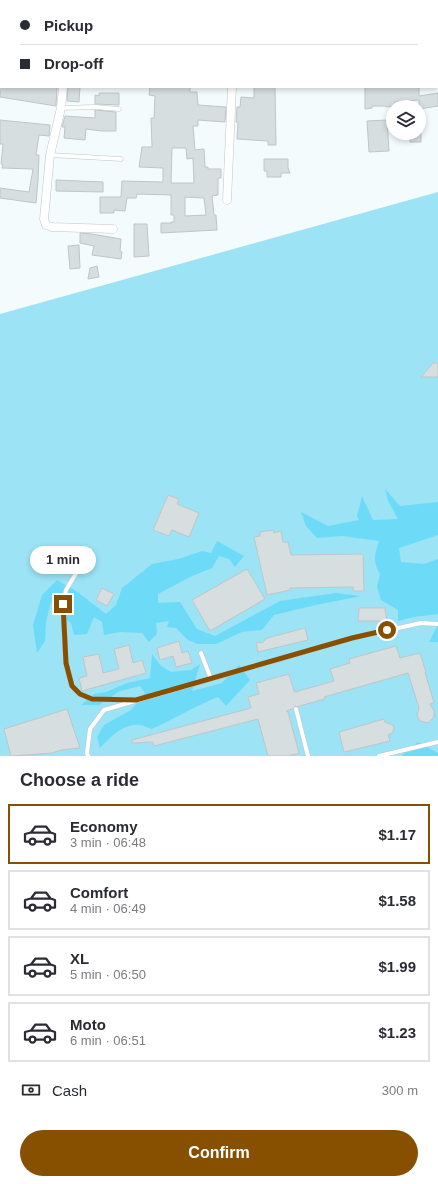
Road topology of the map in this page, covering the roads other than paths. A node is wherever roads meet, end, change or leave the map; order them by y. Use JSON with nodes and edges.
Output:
{"nodes":[{"id":1,"x":63,"y":88,"type":"edge"},
{"id":2,"x":232,"y":88,"type":"edge"},
{"id":3,"x":61,"y":108,"type":"junction"},
{"id":4,"x":119,"y":109,"type":"dead end"},
{"id":5,"x":50,"y":156,"type":"junction"},
{"id":6,"x":121,"y":159,"type":"dead end"},
{"id":7,"x":227,"y":200,"type":"dead end"},
{"id":8,"x":113,"y":230,"type":"dead end"},
{"id":9,"x":90,"y":550,"type":"dead end"},
{"id":10,"x":438,"y":624,"type":"edge"},
{"id":11,"x":201,"y":653,"type":"dead end"},
{"id":12,"x":211,"y":678,"type":"junction"},
{"id":13,"x":136,"y":700,"type":"junction"},
{"id":14,"x":296,"y":709,"type":"dead end"},
{"id":15,"x":438,"y":742,"type":"edge"},
{"id":16,"x":88,"y":756,"type":"edge"},
{"id":17,"x":308,"y":756,"type":"edge"},
{"id":18,"x":380,"y":756,"type":"edge"}],
"edges":[{"from":1,"to":3,"type":"street"},
{"from":2,"to":7,"type":"street"},
{"from":3,"to":4,"type":"lane"},
{"from":3,"to":5,"type":"street"},
{"from":5,"to":6,"type":"lane"},
{"from":5,"to":8,"type":"street"},
{"from":9,"to":13,"type":"lane"},
{"from":10,"to":12,"type":"lane"},
{"from":11,"to":12,"type":"lane"},
{"from":12,"to":13,"type":"lane"},
{"from":13,"to":16,"type":"lane"},
{"from":14,"to":17,"type":"lane"},
{"from":15,"to":18,"type":"lane"}]}
